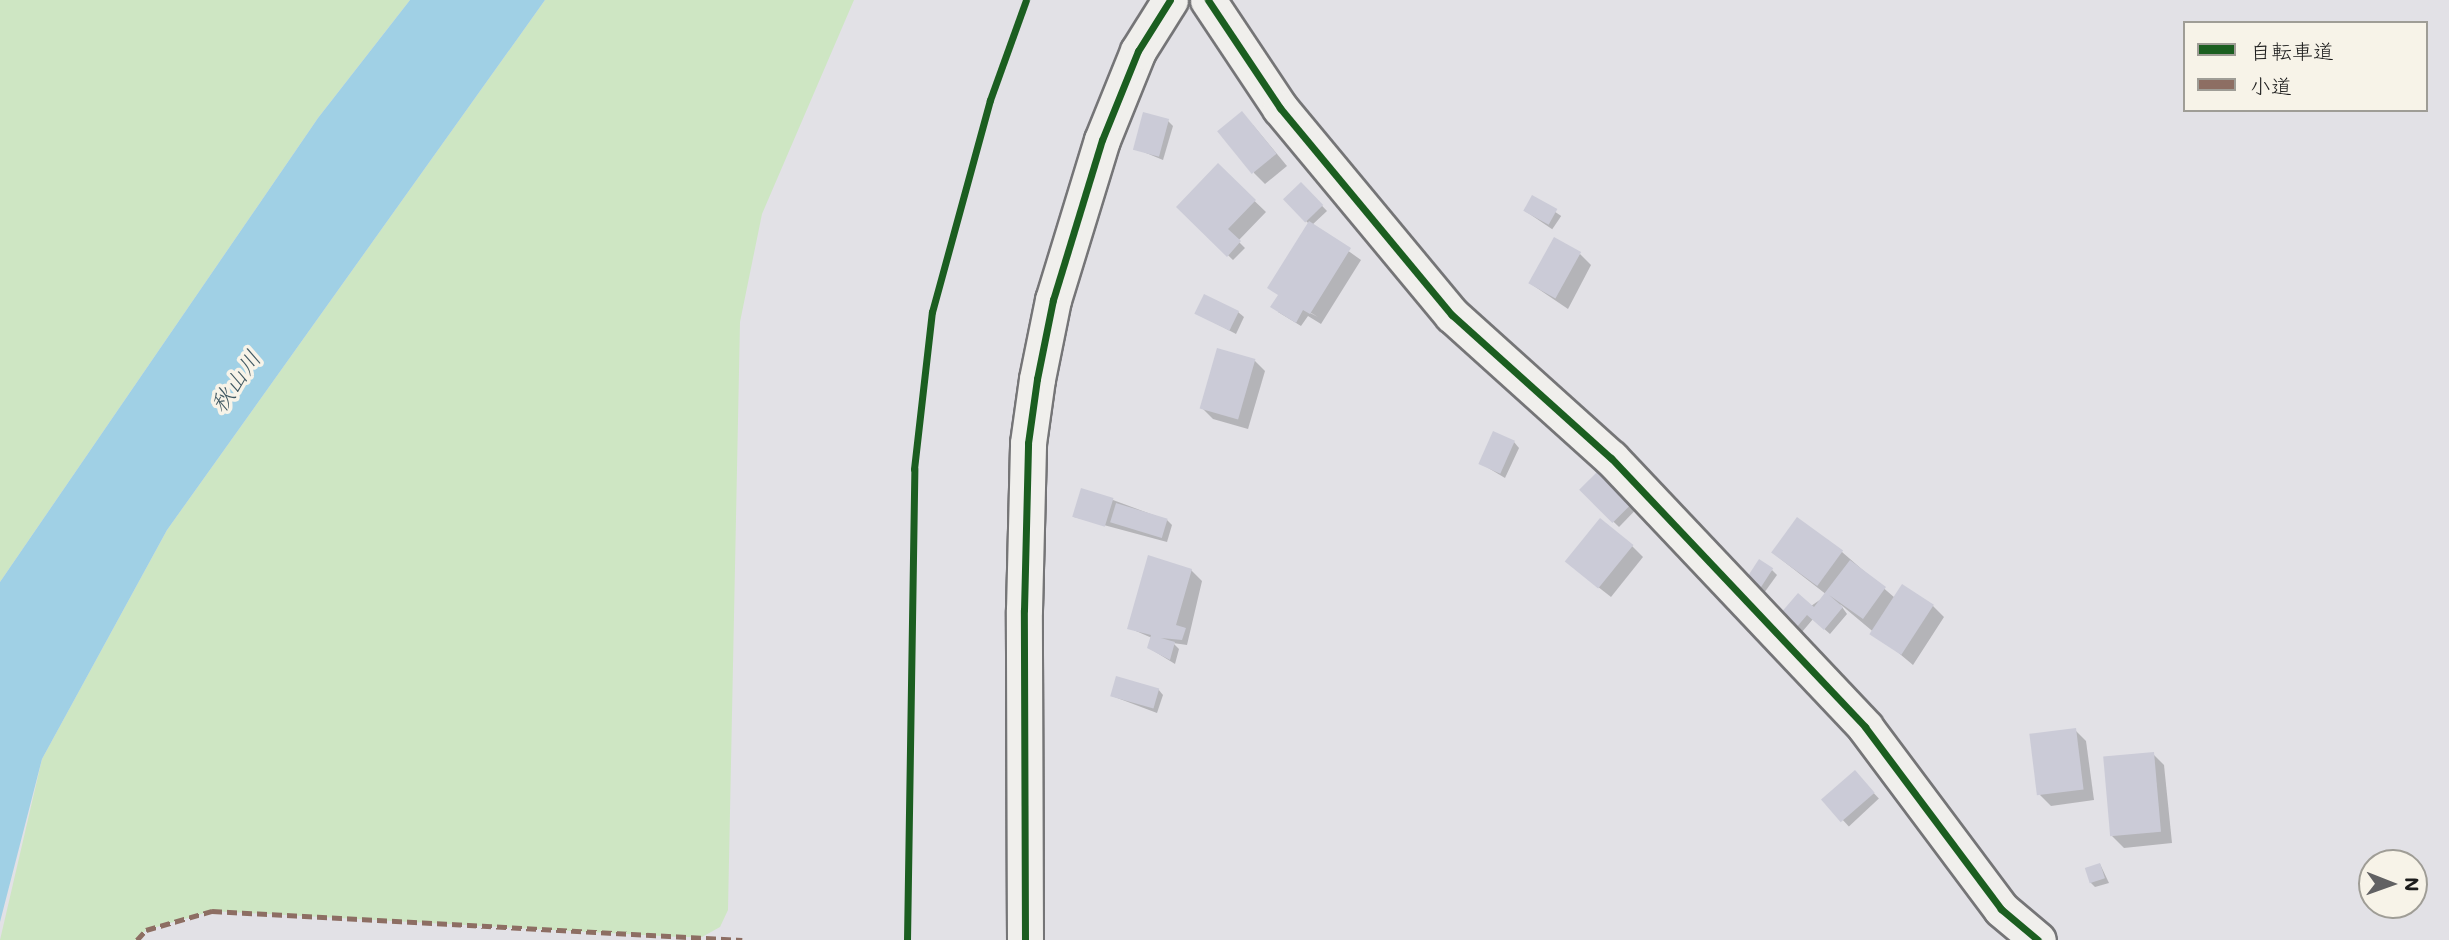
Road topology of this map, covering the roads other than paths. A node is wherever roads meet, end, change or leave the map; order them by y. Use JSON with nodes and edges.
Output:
{"nodes":[{"id":1,"x":1170,"y":0,"type":"edge"},
{"id":2,"x":1208,"y":0,"type":"edge"},
{"id":3,"x":1025,"y":940,"type":"edge"},
{"id":4,"x":2038,"y":940,"type":"edge"}],
"edges":[{"from":1,"to":3,"type":"street"},
{"from":2,"to":4,"type":"street"}]}
